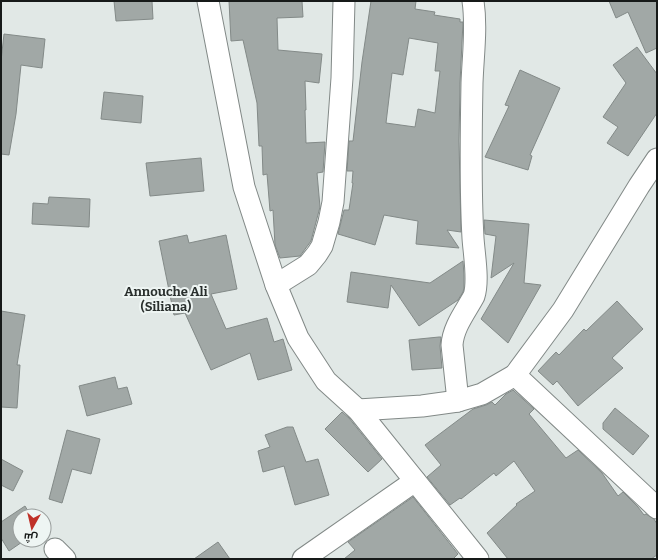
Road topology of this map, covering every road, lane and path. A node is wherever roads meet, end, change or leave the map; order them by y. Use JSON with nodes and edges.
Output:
{"nodes":[{"id":1,"x":208,"y":1,"type":"edge"},
{"id":2,"x":344,"y":1,"type":"edge"},
{"id":3,"x":473,"y":1,"type":"edge"},
{"id":4,"x":657,"y":159,"type":"edge"},
{"id":5,"x":276,"y":285,"type":"junction"},
{"id":6,"x":514,"y":375,"type":"junction"},
{"id":7,"x":458,"y":401,"type":"junction"},
{"id":8,"x":358,"y":410,"type":"junction"},
{"id":9,"x":415,"y":481,"type":"junction"},
{"id":10,"x":657,"y":508,"type":"edge"},
{"id":11,"x":303,"y":559,"type":"edge"},
{"id":12,"x":478,"y":559,"type":"edge"}],
"edges":[{"from":1,"to":5,"type":"street"},
{"from":2,"to":5,"type":"street"},
{"from":3,"to":7,"type":"street"},
{"from":4,"to":6,"type":"street"},
{"from":5,"to":8,"type":"street"},
{"from":6,"to":7,"type":"street"},
{"from":6,"to":10,"type":"street"},
{"from":7,"to":8,"type":"street"},
{"from":8,"to":9,"type":"street"},
{"from":9,"to":11,"type":"street"},
{"from":9,"to":12,"type":"street"}]}
